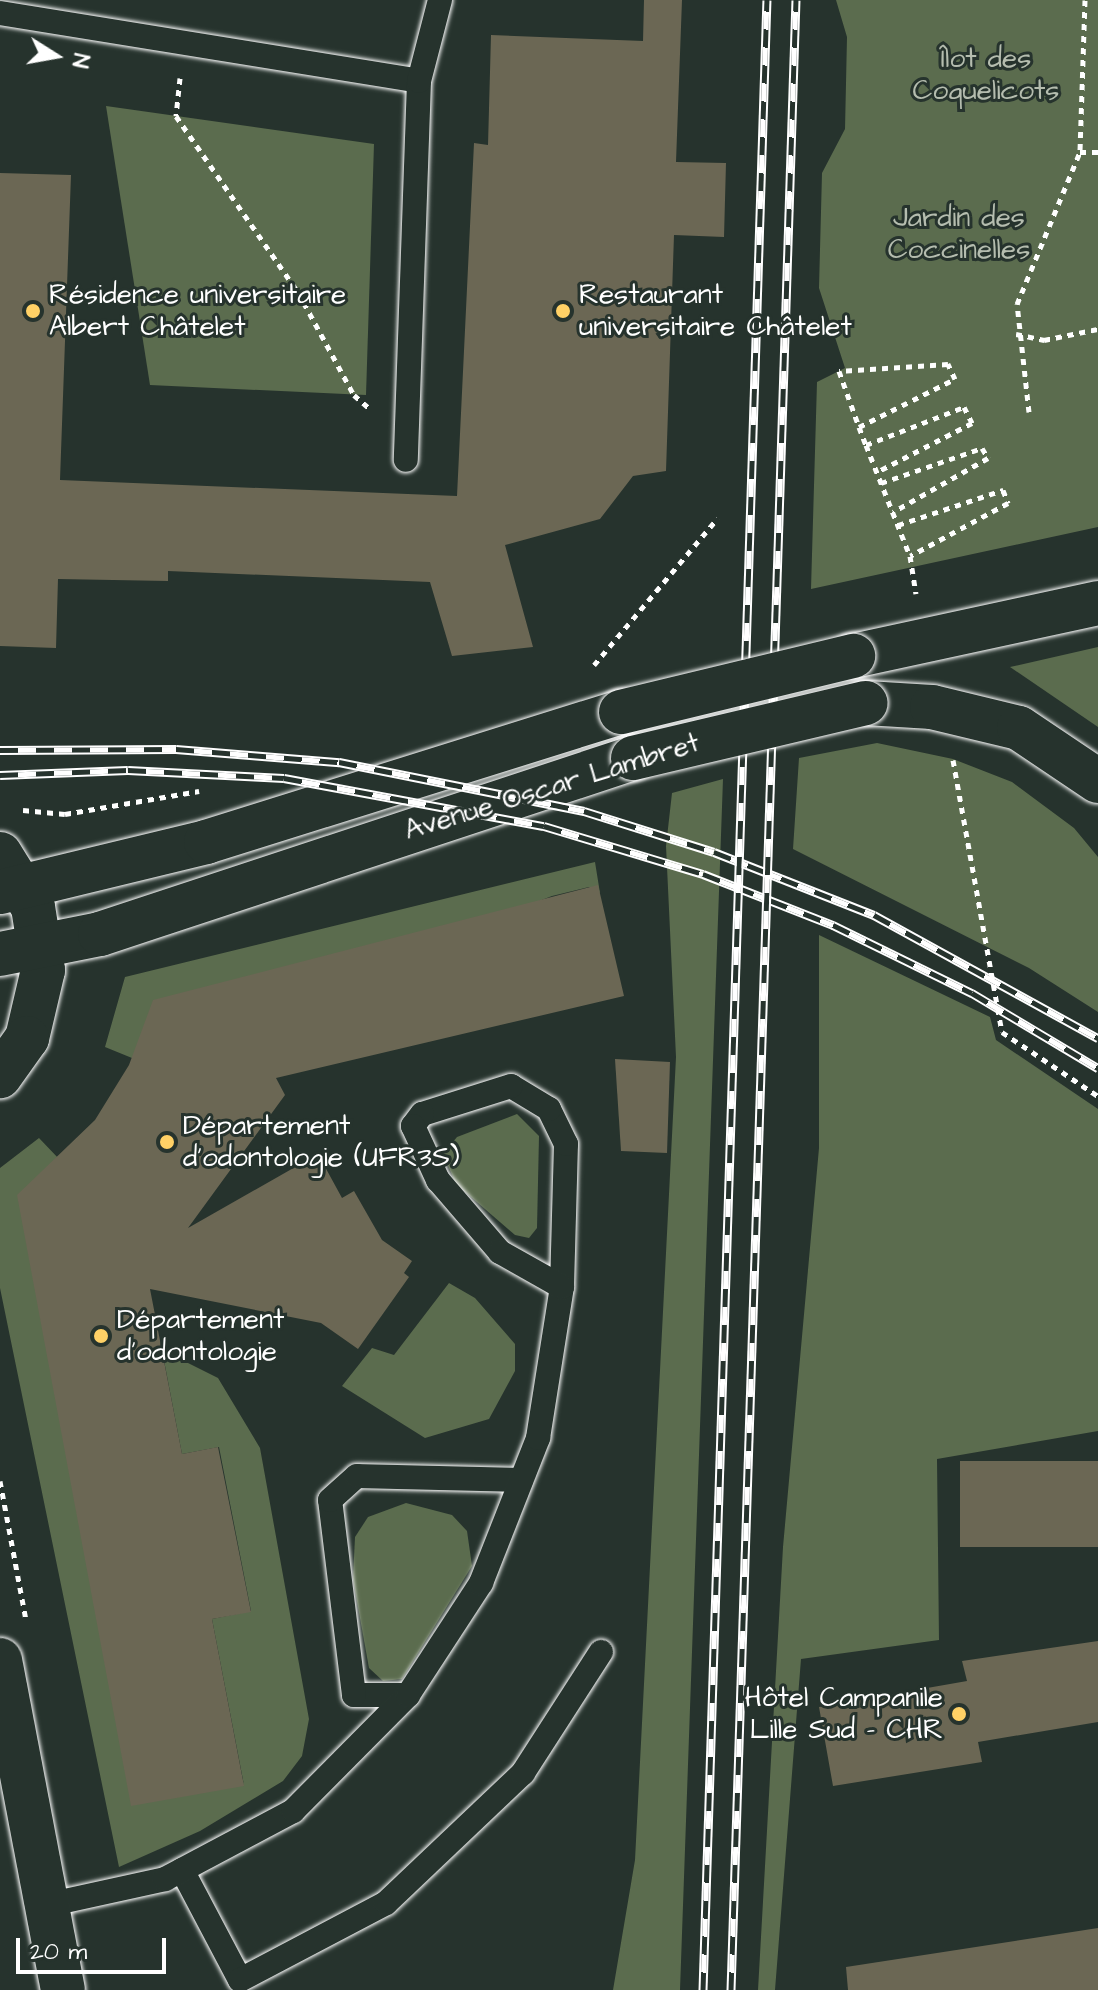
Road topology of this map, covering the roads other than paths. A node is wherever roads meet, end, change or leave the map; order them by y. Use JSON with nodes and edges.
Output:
{"nodes":[{"id":1,"x":440,"y":0,"type":"edge"},
{"id":2,"x":0,"y":13,"type":"edge"},
{"id":3,"x":419,"y":81,"type":"junction"},
{"id":4,"x":406,"y":449,"type":"road end"},
{"id":5,"x":1098,"y":603,"type":"edge"},
{"id":6,"x":1098,"y":781,"type":"edge"},
{"id":7,"x":8,"y":878,"type":"edge"},
{"id":8,"x":43,"y":947,"type":"junction"},
{"id":9,"x":0,"y":954,"type":"edge"},
{"id":10,"x":0,"y":1076,"type":"edge"},
{"id":11,"x":562,"y":1287,"type":"junction"},
{"id":12,"x":521,"y":1480,"type":"junction"},
{"id":13,"x":601,"y":1652,"type":"dead end"},
{"id":14,"x":0,"y":1660,"type":"edge"},
{"id":15,"x":408,"y":1695,"type":"junction"},
{"id":16,"x":13,"y":1791,"type":"edge"},
{"id":17,"x":182,"y":1870,"type":"junction"},
{"id":18,"x":47,"y":1905,"type":"junction"},
{"id":19,"x":63,"y":1990,"type":"edge"}],
"edges":[{"from":1,"to":3,"type":"lane"},
{"from":2,"to":3,"type":"lane"},
{"from":3,"to":4,"type":"lane"},
{"from":5,"to":7,"type":"main road","name":"Avenue Oscar Lambret","bridge":true},
{"from":6,"to":8,"type":"main road","name":"Avenue Oscar Lambret","bridge":true},
{"from":7,"to":8,"type":"main road"},
{"from":8,"to":9,"type":"main road","name":"Avenue Oscar Lambret"},
{"from":8,"to":10,"type":"main road"},
{"from":11,"to":11,"type":"lane"},
{"from":11,"to":12,"type":"lane"},
{"from":12,"to":15,"type":"lane"},
{"from":12,"to":15,"type":"lane"},
{"from":13,"to":17,"type":"lane"},
{"from":14,"to":16,"type":"main road"},
{"from":15,"to":17,"type":"lane"},
{"from":16,"to":18,"type":"main road"},
{"from":17,"to":18,"type":"lane"},
{"from":18,"to":19,"type":"main road"}]}
